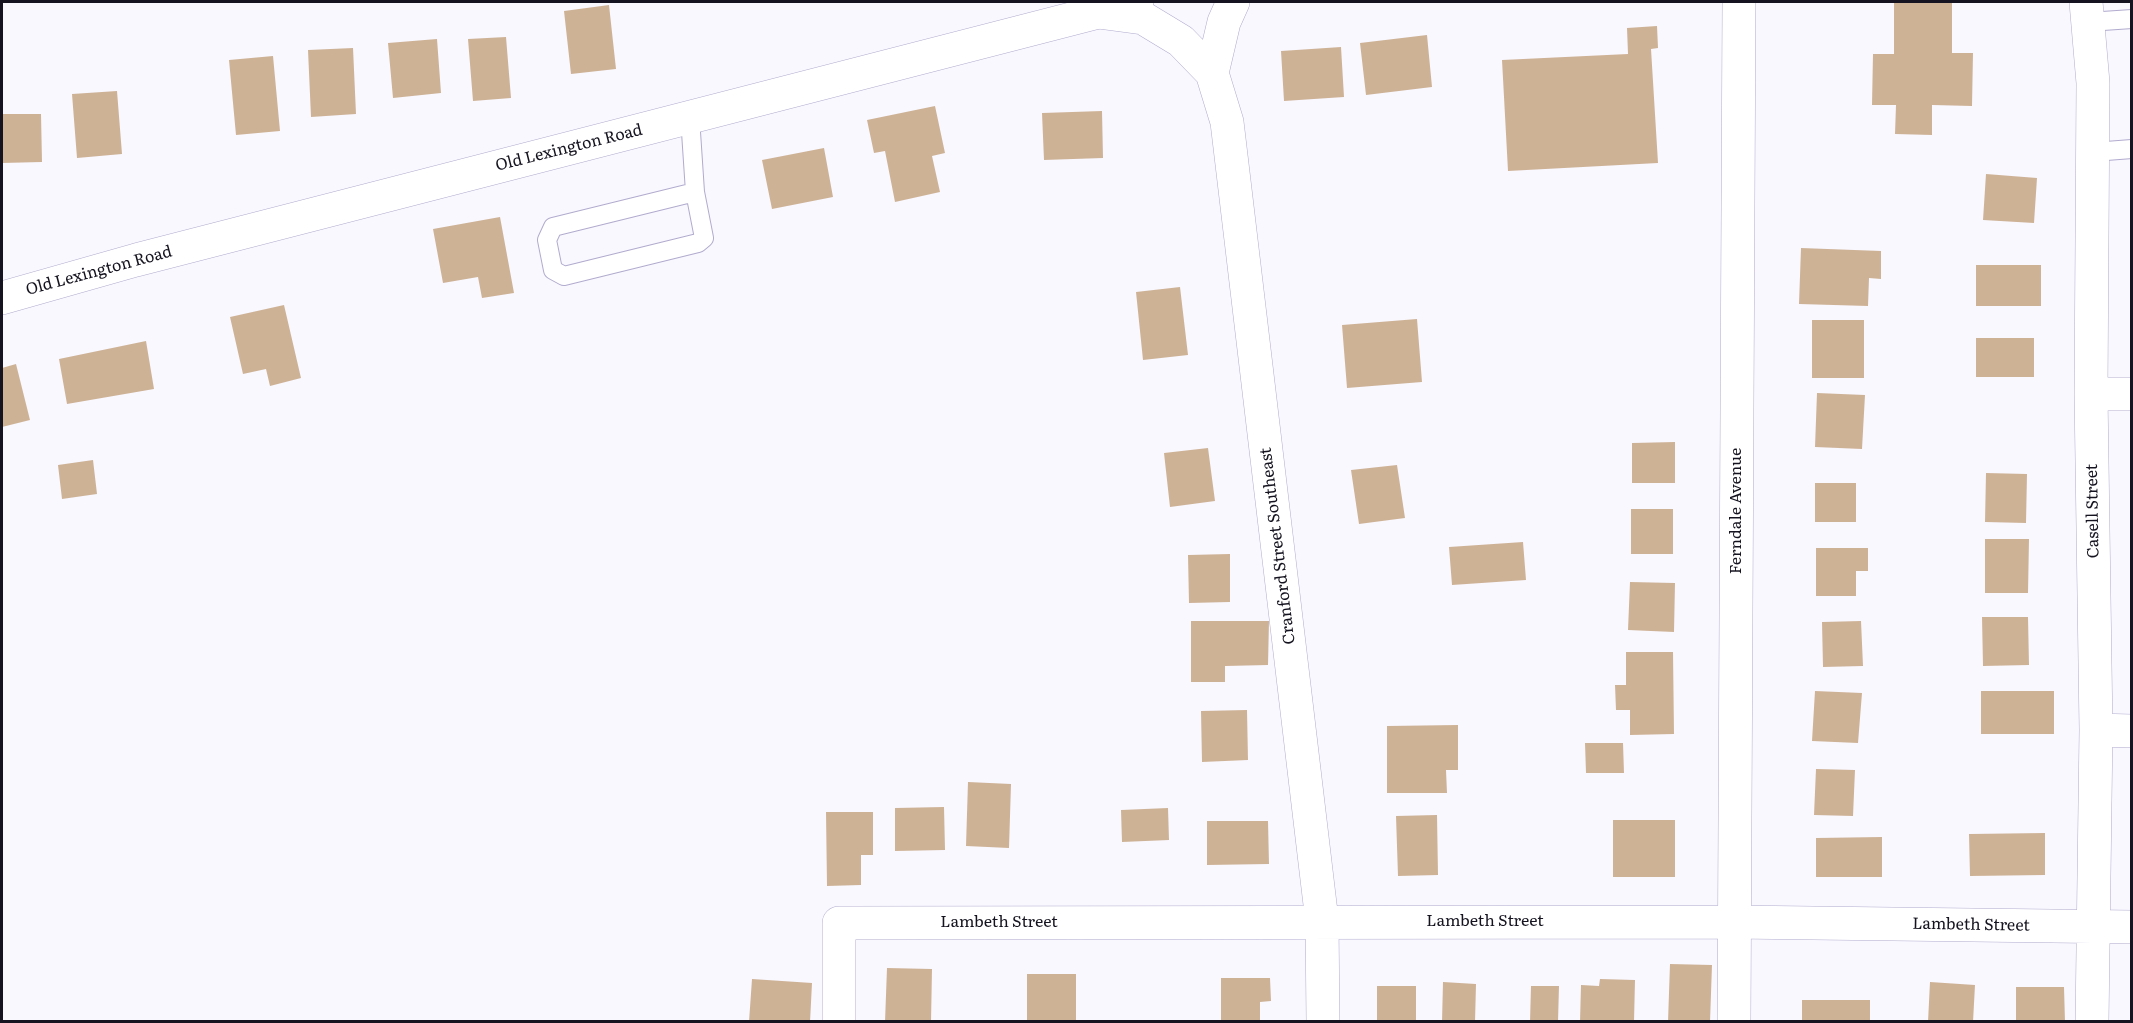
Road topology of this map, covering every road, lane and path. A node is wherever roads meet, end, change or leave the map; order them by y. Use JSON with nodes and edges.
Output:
{"nodes":[{"id":1,"x":1137,"y":2,"type":"edge"},
{"id":2,"x":1233,"y":2,"type":"edge"},
{"id":3,"x":1739,"y":2,"type":"edge"},
{"id":4,"x":2087,"y":11,"type":"edge"},
{"id":5,"x":1098,"y":12,"type":"junction"},
{"id":6,"x":2132,"y":20,"type":"edge"},
{"id":7,"x":1212,"y":73,"type":"junction"},
{"id":8,"x":690,"y":117,"type":"junction"},
{"id":9,"x":2132,"y":149,"type":"edge"},
{"id":10,"x":2093,"y":152,"type":"junction"},
{"id":11,"x":695,"y":192,"type":"junction"},
{"id":12,"x":2,"y":298,"type":"edge"},
{"id":13,"x":2091,"y":394,"type":"junction"},
{"id":14,"x":2132,"y":394,"type":"edge"},
{"id":15,"x":2096,"y":729,"type":"junction"},
{"id":16,"x":2132,"y":730,"type":"edge"},
{"id":17,"x":1322,"y":921,"type":"junction"},
{"id":18,"x":1734,"y":922,"type":"junction"},
{"id":19,"x":2093,"y":927,"type":"junction"},
{"id":20,"x":2132,"y":927,"type":"edge"},
{"id":21,"x":839,"y":1022,"type":"edge"},
{"id":22,"x":1323,"y":1022,"type":"edge"},
{"id":23,"x":1734,"y":1022,"type":"edge"},
{"id":24,"x":2092,"y":1022,"type":"edge"}],
"edges":[{"from":1,"to":5,"type":"street","name":"Old Lexington Road"},
{"from":2,"to":7,"type":"street"},
{"from":3,"to":18,"type":"street","name":"Ferndale Avenue"},
{"from":4,"to":6,"type":"lane"},
{"from":4,"to":10,"type":"street","name":"Casell Street"},
{"from":5,"to":7,"type":"street","name":"Cranford Street Southeast"},
{"from":5,"to":8,"type":"street","name":"Old Lexington Road"},
{"from":7,"to":17,"type":"street","name":"Cranford Street Southeast"},
{"from":8,"to":11,"type":"lane"},
{"from":8,"to":12,"type":"street","name":"Old Lexington Road"},
{"from":9,"to":10,"type":"lane"},
{"from":10,"to":13,"type":"street","name":"Casell Street"},
{"from":11,"to":11,"type":"lane"},
{"from":13,"to":14,"type":"street"},
{"from":13,"to":15,"type":"street","name":"Casell Street"},
{"from":15,"to":16,"type":"street"},
{"from":15,"to":19,"type":"street","name":"Casell Street"},
{"from":17,"to":18,"type":"street","name":"Lambeth Street"},
{"from":17,"to":21,"type":"street","name":"Lambeth Street"},
{"from":17,"to":22,"type":"street","name":"Cranford Street Southeast"},
{"from":18,"to":19,"type":"street","name":"Lambeth Street"},
{"from":18,"to":23,"type":"street","name":"Ferndale Avenue"},
{"from":19,"to":20,"type":"street","name":"Lambeth Street"},
{"from":19,"to":24,"type":"street","name":"Casell Street"}]}
